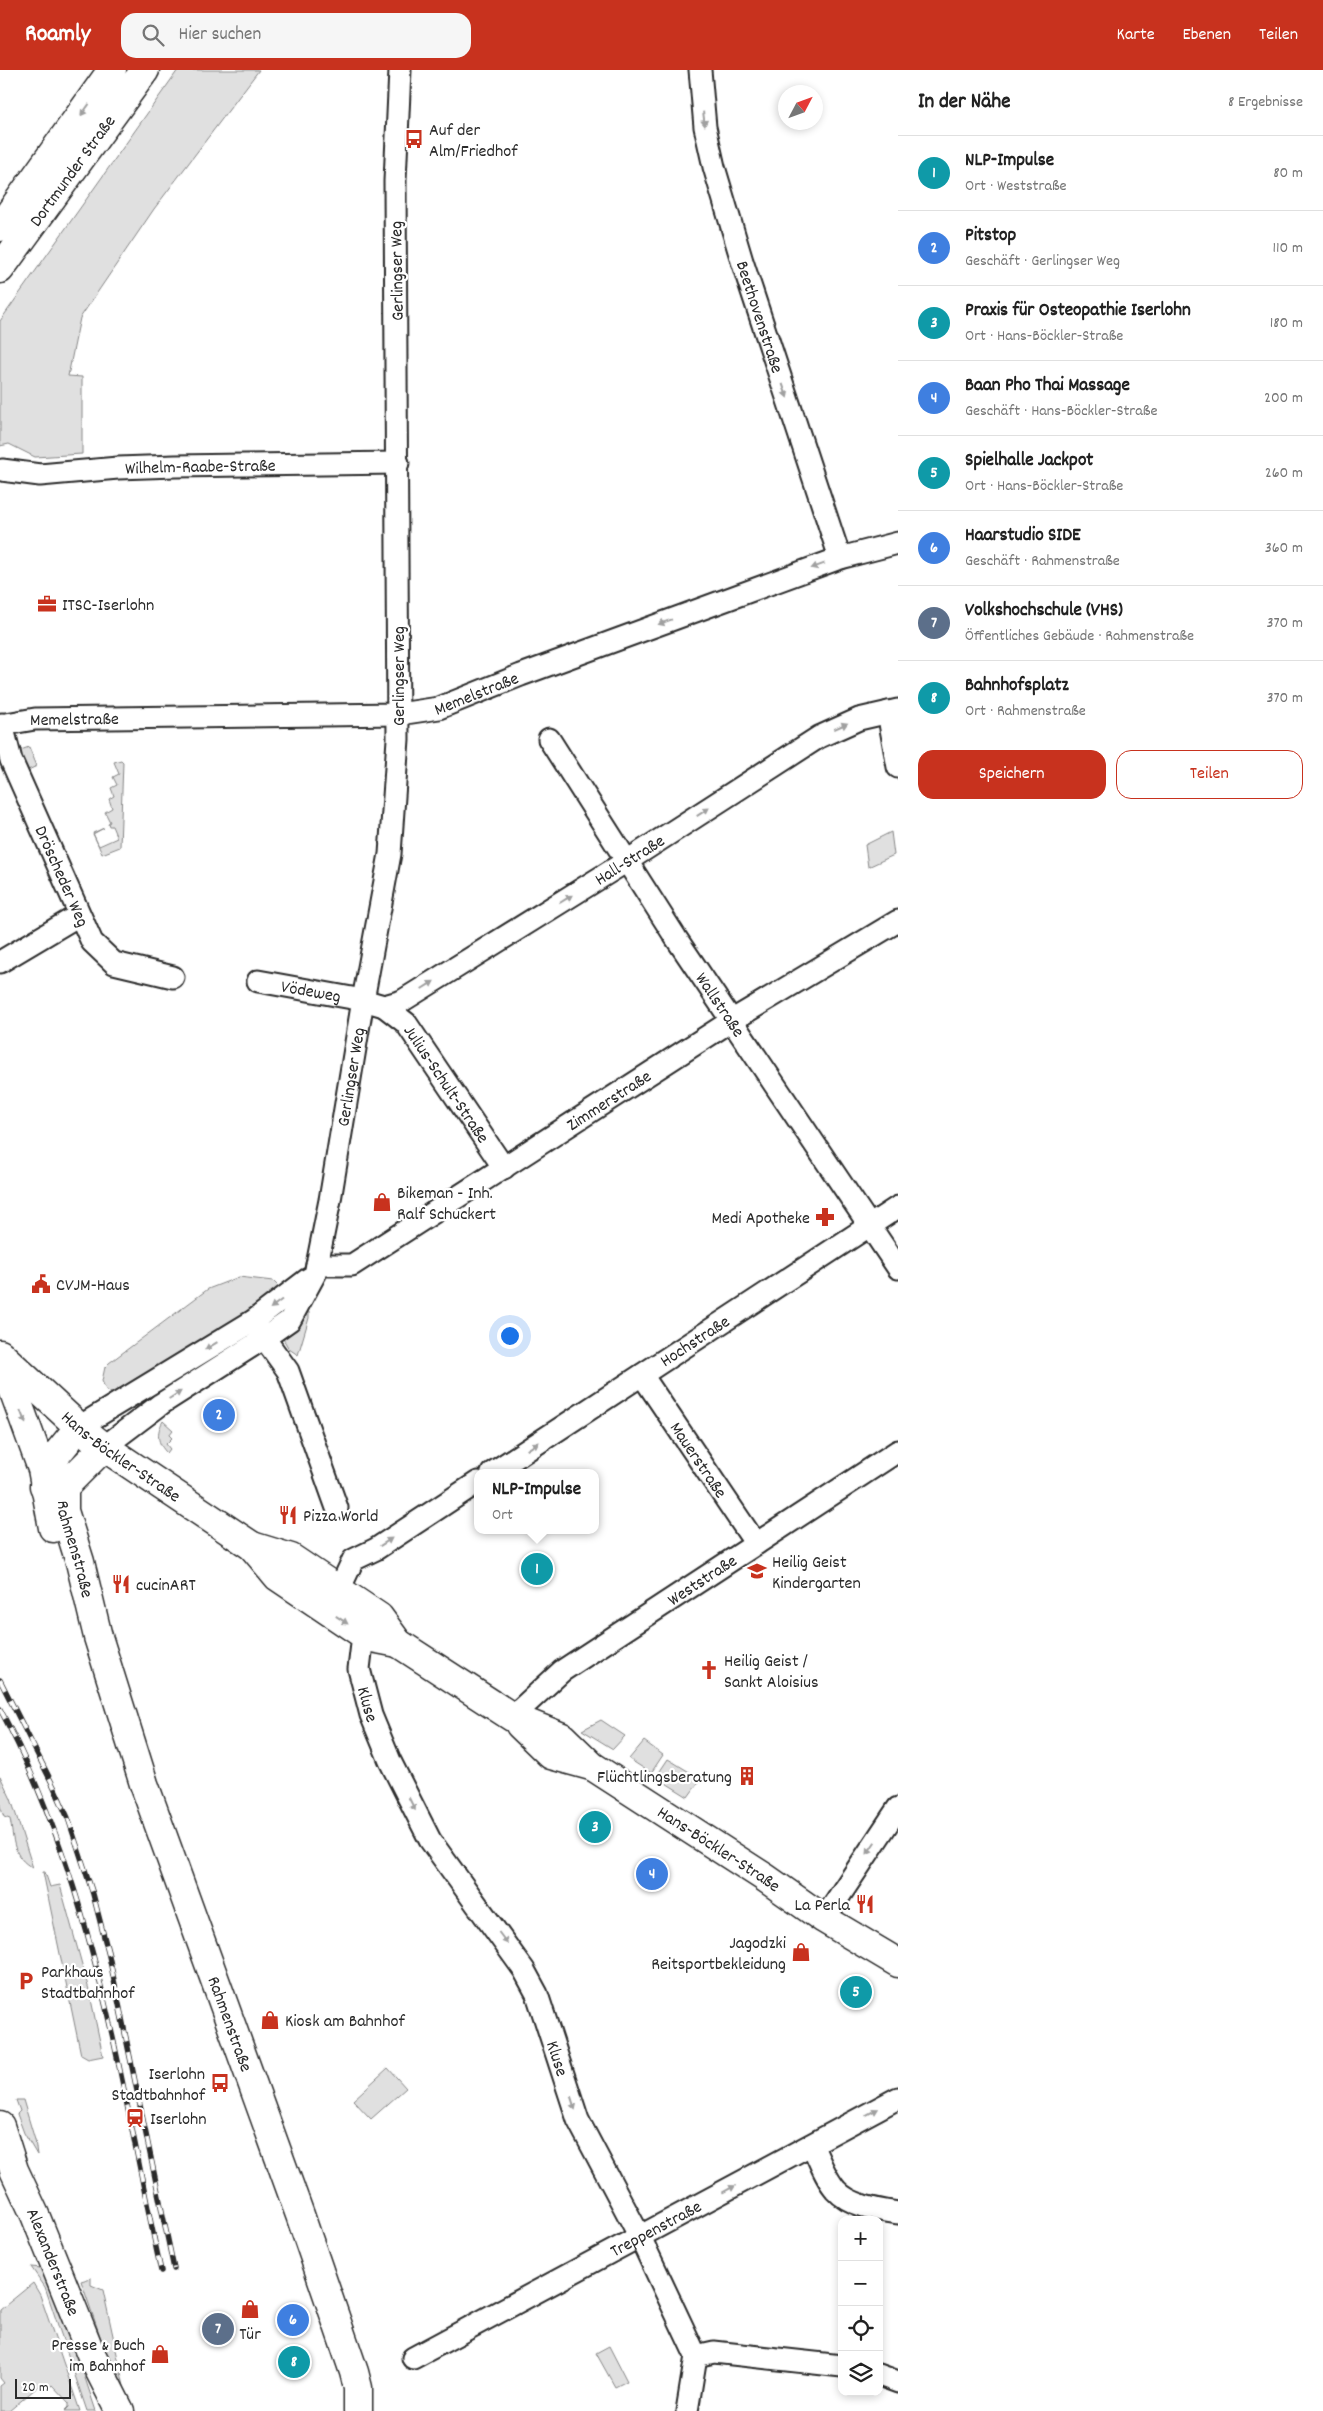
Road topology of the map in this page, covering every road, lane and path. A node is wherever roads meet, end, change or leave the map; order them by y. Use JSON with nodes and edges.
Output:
{"nodes":[{"id":1,"x":112,"y":70,"type":"edge"},
{"id":2,"x":145,"y":70,"type":"edge"},
{"id":3,"x":400,"y":70,"type":"edge"},
{"id":4,"x":700,"y":70,"type":"edge"},
{"id":5,"x":0,"y":227,"type":"edge"},
{"id":6,"x":0,"y":269,"type":"edge"},
{"id":7,"x":398,"y":463,"type":"junction"},
{"id":8,"x":2,"y":470,"type":"dead end"},
{"id":9,"x":898,"y":543,"type":"edge"},
{"id":10,"x":840,"y":558,"type":"junction"},
{"id":11,"x":893,"y":711,"type":"edge"},
{"id":12,"x":399,"y":714,"type":"junction"},
{"id":13,"x":1,"y":724,"type":"edge"},
{"id":14,"x":549,"y":739,"type":"dead end"},
{"id":15,"x":898,"y":767,"type":"edge"},
{"id":16,"x":627,"y":861,"type":"junction"},
{"id":17,"x":79,"y":915,"type":"junction"},
{"id":18,"x":898,"y":921,"type":"edge"},
{"id":19,"x":0,"y":962,"type":"edge"},
{"id":20,"x":173,"y":977,"type":"dead end"},
{"id":21,"x":258,"y":981,"type":"dead end"},
{"id":22,"x":363,"y":1000,"type":"junction"},
{"id":23,"x":384,"y":1006,"type":"junction"},
{"id":24,"x":731,"y":1020,"type":"junction"},
{"id":25,"x":504,"y":1168,"type":"junction"},
{"id":26,"x":898,"y":1207,"type":"edge"},
{"id":27,"x":870,"y":1226,"type":"junction"},
{"id":28,"x":898,"y":1268,"type":"edge"},
{"id":29,"x":316,"y":1270,"type":"junction"},
{"id":30,"x":258,"y":1330,"type":"junction"},
{"id":31,"x":0,"y":1355,"type":"edge"},
{"id":32,"x":642,"y":1375,"type":"junction"},
{"id":33,"x":79,"y":1427,"type":"junction"},
{"id":34,"x":104,"y":1447,"type":"junction"},
{"id":35,"x":898,"y":1451,"type":"edge"},
{"id":36,"x":498,"y":1469,"type":"edge"},
{"id":37,"x":474,"y":1485,"type":"edge"},
{"id":38,"x":44,"y":1486,"type":"junction"},
{"id":39,"x":337,"y":1508,"type":"dead end"},
{"id":40,"x":756,"y":1544,"type":"junction"},
{"id":41,"x":328,"y":1596,"type":"junction"},
{"id":42,"x":367,"y":1637,"type":"junction"},
{"id":43,"x":98,"y":1638,"type":"junction"},
{"id":44,"x":398,"y":1643,"type":"junction"},
{"id":45,"x":512,"y":1717,"type":"junction"},
{"id":46,"x":898,"y":1808,"type":"edge"},
{"id":47,"x":824,"y":1919,"type":"junction"},
{"id":48,"x":898,"y":1963,"type":"edge"},
{"id":49,"x":898,"y":2098,"type":"edge"},
{"id":50,"x":0,"y":2126,"type":"edge"},
{"id":51,"x":812,"y":2144,"type":"junction"},
{"id":52,"x":4,"y":2165,"type":"edge"},
{"id":53,"x":898,"y":2213,"type":"edge"},
{"id":54,"x":640,"y":2237,"type":"junction"},
{"id":55,"x":90,"y":2354,"type":"junction"},
{"id":56,"x":696,"y":2356,"type":"junction"},
{"id":57,"x":413,"y":2358,"type":"dead end"},
{"id":58,"x":838,"y":2366,"type":"edge"},
{"id":59,"x":883,"y":2376,"type":"edge"},
{"id":60,"x":898,"y":2382,"type":"edge"},
{"id":61,"x":101,"y":2411,"type":"edge"},
{"id":62,"x":120,"y":2411,"type":"edge"},
{"id":63,"x":358,"y":2411,"type":"edge"},
{"id":64,"x":687,"y":2411,"type":"edge"}],
"edges":[{"from":1,"to":5,"type":"main road","name":"Dortmunder Straße","one_way":true},
{"from":2,"to":6,"type":"main road","name":"Dortmunder Straße"},
{"from":3,"to":7,"type":"street","name":"Gerlingser Weg"},
{"from":4,"to":10,"type":"street","name":"Beethovenstraße","one_way":true},
{"from":7,"to":8,"type":"street","name":"Wilhelm-Raabe-Straße"},
{"from":7,"to":12,"type":"street","name":"Gerlingser Weg"},
{"from":9,"to":10,"type":"street","name":"Memelstraße"},
{"from":10,"to":12,"type":"street","name":"Memelstraße","one_way":true},
{"from":11,"to":15,"type":"street"},
{"from":16,"to":11,"type":"street","name":"Hall-Straße","one_way":true},
{"from":12,"to":13,"type":"street","name":"Memelstraße"},
{"from":12,"to":22,"type":"street","name":"Gerlingser Weg"},
{"from":13,"to":17,"type":"street","name":"Dröscheder Weg"},
{"from":14,"to":16,"type":"street","name":"Wallstraße"},
{"from":23,"to":16,"type":"street","name":"Hall-Straße","one_way":true},
{"from":16,"to":24,"type":"street","name":"Wallstraße"},
{"from":17,"to":19,"type":"street"},
{"from":17,"to":20,"type":"street","name":"Dröscheder Weg"},
{"from":18,"to":24,"type":"street","name":"Zimmerstraße"},
{"from":21,"to":22,"type":"street","name":"Vödeweg"},
{"from":22,"to":23,"type":"street"},
{"from":22,"to":29,"type":"street","name":"Gerlingser Weg"},
{"from":23,"to":25,"type":"street","name":"Julius-Schult-Straße"},
{"from":24,"to":25,"type":"street","name":"Zimmerstraße"},
{"from":24,"to":27,"type":"street","name":"Wallstraße"},
{"from":25,"to":29,"type":"street","name":"Zimmerstraße"},
{"from":26,"to":27,"type":"street","name":"Hochstraße"},
{"from":27,"to":28,"type":"street","name":"Wallstraße"},
{"from":27,"to":32,"type":"street","name":"Hochstraße"},
{"from":29,"to":30,"type":"street"},
{"from":30,"to":33,"type":"street","one_way":true},
{"from":34,"to":30,"type":"street","one_way":true},
{"from":30,"to":39,"type":"street"},
{"from":31,"to":33,"type":"main road","name":"Hans-Böckler-Straße"},
{"from":31,"to":38,"type":"main road","one_way":true},
{"from":36,"to":32,"type":"street","name":"Hochstraße","one_way":true},
{"from":32,"to":40,"type":"street","name":"Mauerstraße"},
{"from":33,"to":34,"type":"main road","name":"Hans-Böckler-Straße"},
{"from":33,"to":38,"type":"main road","name":"Rahmenstraße"},
{"from":34,"to":41,"type":"main road","name":"Hans-Böckler-Straße"},
{"from":34,"to":43,"type":"main road","name":"Rahmenstraße"},
{"from":35,"to":40,"type":"street","name":"Weststraße"},
{"from":41,"to":37,"type":"street","one_way":true},
{"from":38,"to":43,"type":"main road","name":"Rahmenstraße"},
{"from":40,"to":45,"type":"street","name":"Weststraße"},
{"from":41,"to":42,"type":"main road","name":"Hans-Böckler-Straße","one_way":true},
{"from":41,"to":44,"type":"main road","name":"Hans-Böckler-Straße"},
{"from":42,"to":44,"type":"main road","name":"Hans-Böckler-Straße"},
{"from":42,"to":54,"type":"street","name":"Kluse","one_way":true},
{"from":43,"to":63,"type":"main road","name":"Rahmenstraße"},
{"from":44,"to":45,"type":"main road","name":"Hans-Böckler-Straße"},
{"from":45,"to":47,"type":"main road","name":"Hans-Böckler-Straße"},
{"from":46,"to":47,"type":"street","one_way":true},
{"from":47,"to":48,"type":"main road","name":"Hans-Böckler-Straße"},
{"from":51,"to":49,"type":"street","name":"Treppenstraße","one_way":true},
{"from":50,"to":52,"type":"main road","name":"Alexanderstraße"},
{"from":51,"to":53,"type":"street"},
{"from":54,"to":51,"type":"street","name":"Treppenstraße","one_way":true},
{"from":52,"to":55,"type":"main road","name":"Alexanderstraße"},
{"from":54,"to":56,"type":"street","name":"Kluse"},
{"from":54,"to":57,"type":"street","name":"Treppenstraße"},
{"from":55,"to":61,"type":"main road","name":"Alexanderstraße"},
{"from":55,"to":62,"type":"main road","name":"Alexanderstraße"},
{"from":56,"to":58,"type":"street"},
{"from":56,"to":64,"type":"street"},
{"from":59,"to":60,"type":"street"}]}
